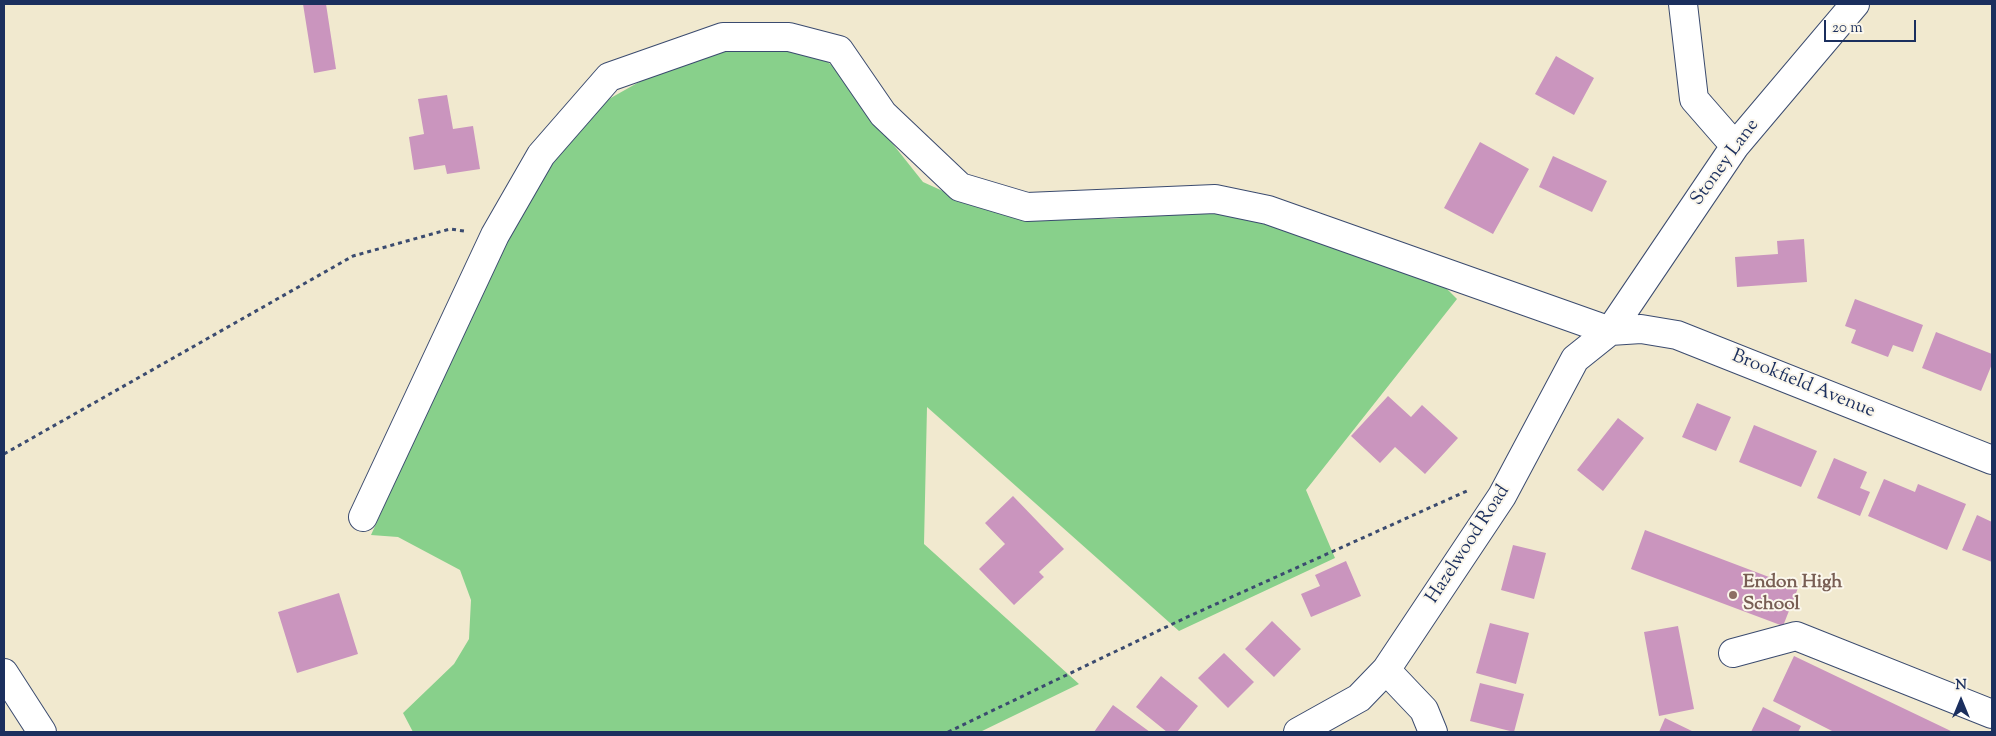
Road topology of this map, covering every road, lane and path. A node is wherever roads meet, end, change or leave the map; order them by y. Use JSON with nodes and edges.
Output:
{"nodes":[{"id":1,"x":1683,"y":4,"type":"edge"},
{"id":2,"x":1855,"y":4,"type":"edge"},
{"id":3,"x":1735,"y":146,"type":"junction"},
{"id":4,"x":495,"y":235,"type":"junction"},
{"id":5,"x":1610,"y":331,"type":"junction"},
{"id":6,"x":4,"y":454,"type":"edge"},
{"id":7,"x":1992,"y":460,"type":"edge"},
{"id":8,"x":1473,"y":488,"type":"dead end"},
{"id":9,"x":363,"y":518,"type":"dead end"},
{"id":10,"x":1733,"y":653,"type":"dead end"},
{"id":11,"x":1386,"y":670,"type":"junction"},
{"id":12,"x":4,"y":673,"type":"edge"},
{"id":13,"x":1992,"y":714,"type":"edge"},
{"id":14,"x":42,"y":732,"type":"edge"},
{"id":15,"x":948,"y":732,"type":"edge"},
{"id":16,"x":1298,"y":732,"type":"edge"},
{"id":17,"x":1432,"y":732,"type":"edge"}],
"edges":[{"from":1,"to":3,"type":"street"},
{"from":2,"to":3,"type":"street","name":"Stoney Lane"},
{"from":3,"to":5,"type":"street","name":"Stoney Lane"},
{"from":4,"to":5,"type":"street"},
{"from":4,"to":6,"type":"path"},
{"from":4,"to":9,"type":"street"},
{"from":5,"to":7,"type":"street","name":"Brookfield Avenue"},
{"from":5,"to":11,"type":"street","name":"Hazelwood Road"},
{"from":8,"to":15,"type":"path"},
{"from":10,"to":13,"type":"street"},
{"from":11,"to":16,"type":"street","name":"Hazelwood Road"},
{"from":11,"to":17,"type":"street"},
{"from":12,"to":14,"type":"street"}]}
